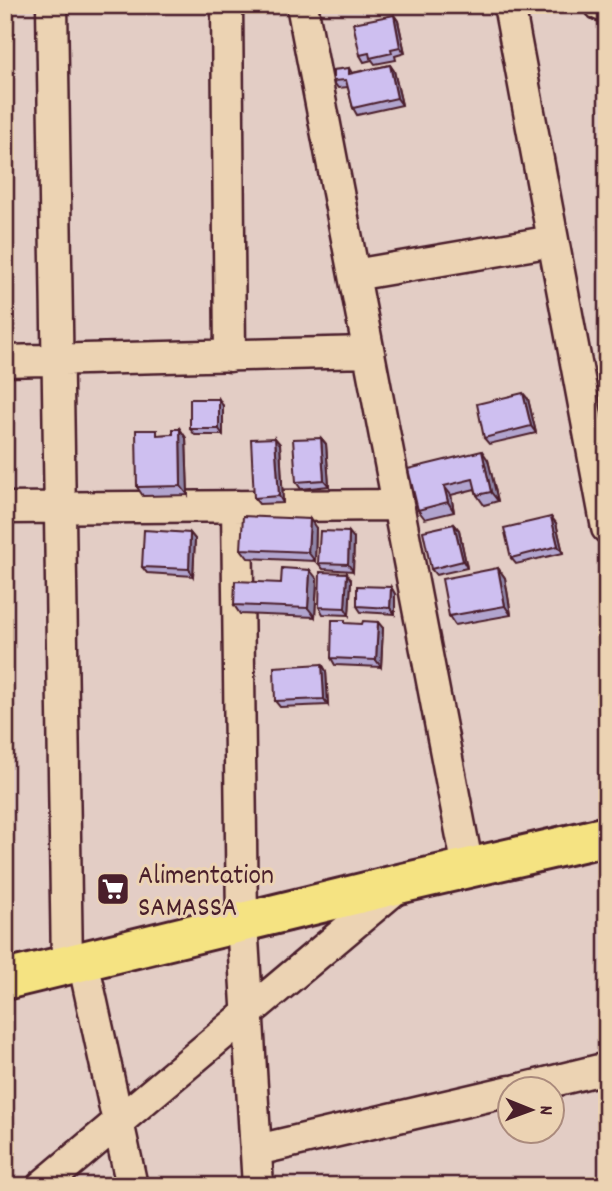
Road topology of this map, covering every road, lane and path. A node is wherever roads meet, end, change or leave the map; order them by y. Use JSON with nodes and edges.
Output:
{"nodes":[{"id":1,"x":52,"y":5,"type":"edge"},
{"id":2,"x":227,"y":5,"type":"edge"},
{"id":3,"x":302,"y":5,"type":"edge"},
{"id":4,"x":509,"y":5,"type":"edge"},
{"id":5,"x":600,"y":5,"type":"edge"},
{"id":6,"x":607,"y":7,"type":"edge"},
{"id":7,"x":553,"y":241,"type":"junction"},
{"id":8,"x":354,"y":275,"type":"junction"},
{"id":9,"x":368,"y":352,"type":"junction"},
{"id":10,"x":230,"y":356,"type":"junction"},
{"id":11,"x":58,"y":360,"type":"junction"},
{"id":12,"x":5,"y":361,"type":"edge"},
{"id":13,"x":398,"y":505,"type":"junction"},
{"id":14,"x":237,"y":506,"type":"junction"},
{"id":15,"x":5,"y":508,"type":"edge"},
{"id":16,"x":60,"y":508,"type":"junction"},
{"id":17,"x":607,"y":528,"type":"edge"},
{"id":18,"x":607,"y":836,"type":"edge"},
{"id":19,"x":468,"y":868,"type":"junction"},
{"id":20,"x":403,"y":883,"type":"junction"},
{"id":21,"x":242,"y":922,"type":"junction"},
{"id":22,"x":75,"y":963,"type":"junction"},
{"id":23,"x":5,"y":980,"type":"edge"},
{"id":24,"x":249,"y":1012,"type":"junction"},
{"id":25,"x":607,"y":1068,"type":"edge"},
{"id":26,"x":566,"y":1078,"type":"edge"},
{"id":27,"x":496,"y":1094,"type":"edge"},
{"id":28,"x":118,"y":1122,"type":"junction"},
{"id":29,"x":257,"y":1150,"type":"junction"},
{"id":30,"x":42,"y":1186,"type":"edge"},
{"id":31,"x":132,"y":1186,"type":"edge"},
{"id":32,"x":258,"y":1186,"type":"edge"}],
"edges":[{"from":1,"to":11,"type":"street"},
{"from":2,"to":10,"type":"street"},
{"from":3,"to":8,"type":"street"},
{"from":4,"to":7,"type":"street"},
{"from":5,"to":6,"type":"street"},
{"from":7,"to":8,"type":"street"},
{"from":7,"to":17,"type":"street"},
{"from":8,"to":9,"type":"street"},
{"from":9,"to":10,"type":"street"},
{"from":9,"to":13,"type":"street"},
{"from":10,"to":11,"type":"street"},
{"from":11,"to":12,"type":"street"},
{"from":11,"to":16,"type":"street"},
{"from":13,"to":14,"type":"street"},
{"from":13,"to":19,"type":"street"},
{"from":14,"to":16,"type":"street"},
{"from":14,"to":21,"type":"street"},
{"from":15,"to":16,"type":"street"},
{"from":16,"to":22,"type":"street"},
{"from":18,"to":19,"type":"main road"},
{"from":19,"to":20,"type":"main road"},
{"from":20,"to":21,"type":"main road"},
{"from":20,"to":24,"type":"street"},
{"from":21,"to":22,"type":"main road"},
{"from":21,"to":24,"type":"street"},
{"from":22,"to":23,"type":"main road"},
{"from":22,"to":28,"type":"street"},
{"from":24,"to":28,"type":"street"},
{"from":24,"to":29,"type":"street"},
{"from":25,"to":26,"type":"street"},
{"from":27,"to":29,"type":"street"},
{"from":28,"to":30,"type":"street"},
{"from":28,"to":31,"type":"street"},
{"from":29,"to":32,"type":"street"}]}
